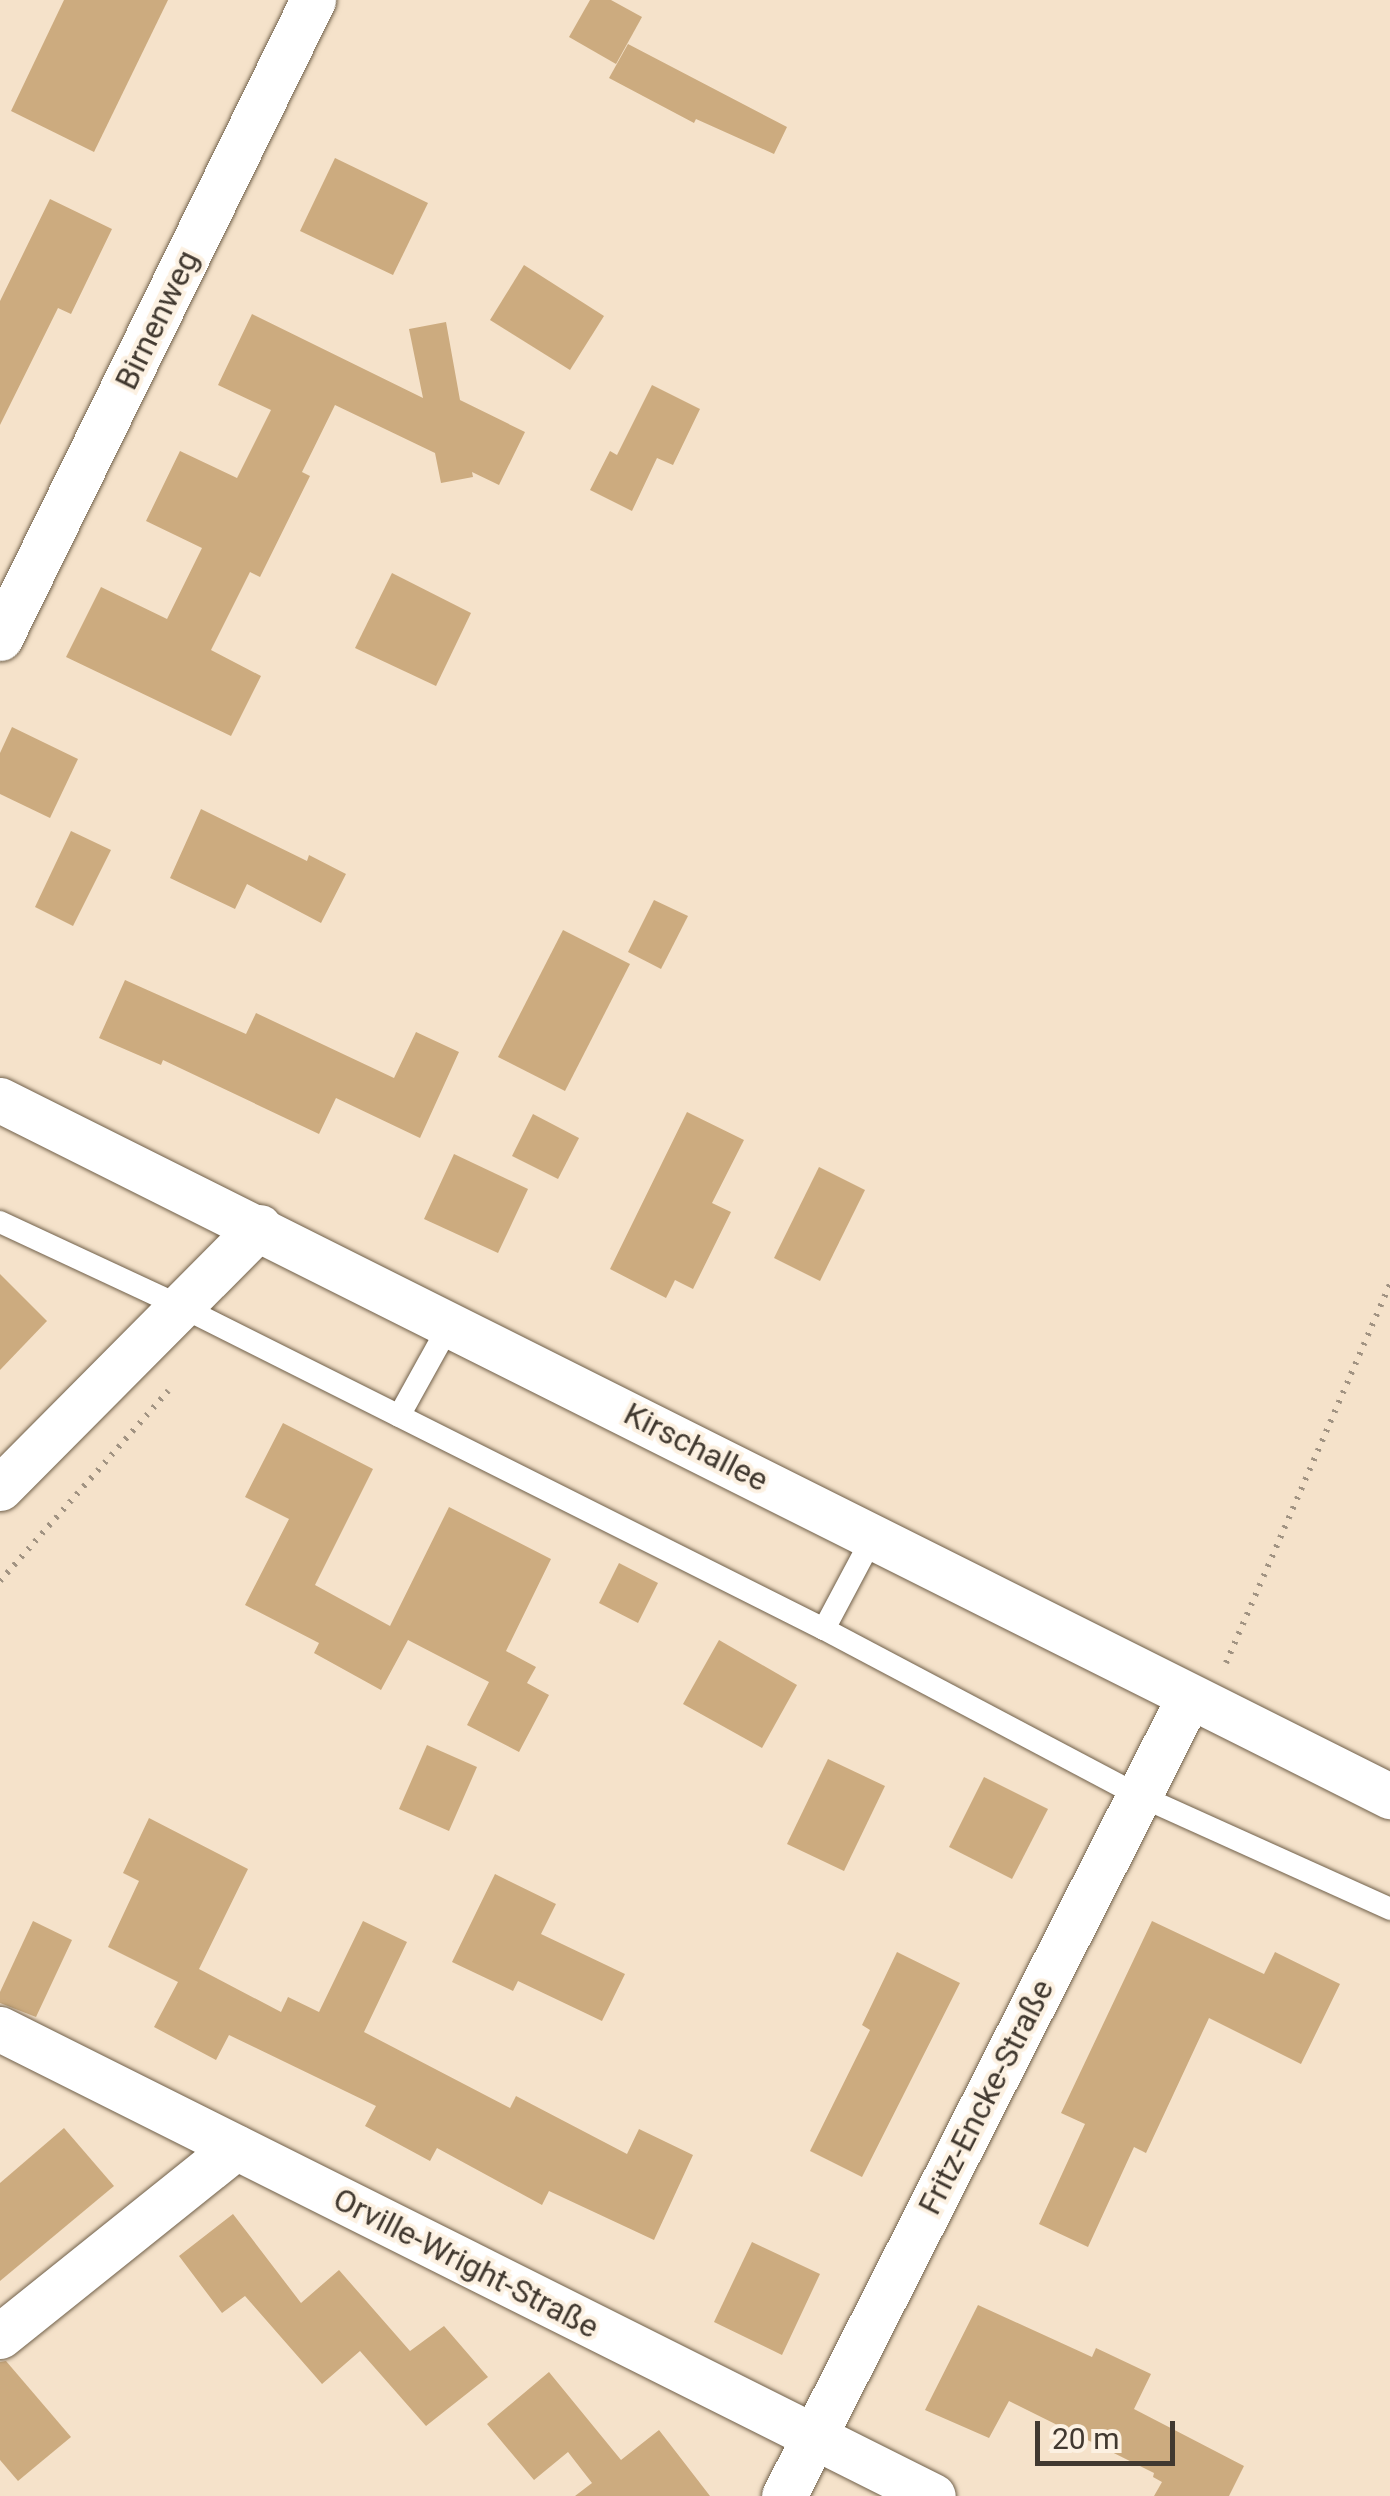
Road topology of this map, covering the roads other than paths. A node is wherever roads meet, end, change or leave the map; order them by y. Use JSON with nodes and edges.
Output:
{"nodes":[{"id":1,"x":313,"y":0,"type":"edge"},
{"id":2,"x":0,"y":638,"type":"edge"},
{"id":3,"x":0,"y":1100,"type":"edge"},
{"id":4,"x":0,"y":1222,"type":"edge"},
{"id":5,"x":259,"y":1227,"type":"junction"},
{"id":6,"x":180,"y":1306,"type":"junction"},
{"id":7,"x":451,"y":1322,"type":"junction"},
{"id":8,"x":399,"y":1416,"type":"junction"},
{"id":9,"x":0,"y":1488,"type":"edge"},
{"id":10,"x":874,"y":1536,"type":"junction"},
{"id":11,"x":824,"y":1629,"type":"junction"},
{"id":12,"x":1198,"y":1702,"type":"junction"},
{"id":13,"x":1138,"y":1795,"type":"junction"},
{"id":14,"x":1390,"y":1796,"type":"edge"},
{"id":15,"x":1390,"y":1909,"type":"edge"},
{"id":16,"x":0,"y":2030,"type":"edge"},
{"id":17,"x":236,"y":2147,"type":"junction"},
{"id":18,"x":0,"y":2336,"type":"edge"},
{"id":19,"x":814,"y":2439,"type":"junction"},
{"id":20,"x":784,"y":2496,"type":"edge"},
{"id":21,"x":933,"y":2496,"type":"edge"}],
"edges":[{"from":1,"to":2,"type":"street","name":"Birnenweg"},
{"from":3,"to":5,"type":"street","name":"Kirschallee"},
{"from":4,"to":6,"type":"lane"},
{"from":5,"to":6,"type":"street"},
{"from":5,"to":7,"type":"street","name":"Kirschallee"},
{"from":6,"to":8,"type":"lane"},
{"from":6,"to":9,"type":"street"},
{"from":7,"to":8,"type":"lane"},
{"from":7,"to":10,"type":"street","name":"Kirschallee"},
{"from":8,"to":11,"type":"lane"},
{"from":10,"to":11,"type":"lane"},
{"from":10,"to":12,"type":"street","name":"Kirschallee"},
{"from":11,"to":13,"type":"lane"},
{"from":12,"to":13,"type":"street","name":"Fritz-Encke-Straße"},
{"from":12,"to":14,"type":"street","name":"Kirschallee"},
{"from":13,"to":15,"type":"lane"},
{"from":13,"to":19,"type":"street","name":"Fritz-Encke-Straße"},
{"from":16,"to":17,"type":"street","name":"Orville-Wright-Straße"},
{"from":17,"to":18,"type":"street"},
{"from":17,"to":19,"type":"street","name":"Orville-Wright-Straße"},
{"from":19,"to":20,"type":"street","name":"Fritz-Encke-Straße"},
{"from":19,"to":21,"type":"street","name":"Orville-Wright-Straße"}]}
